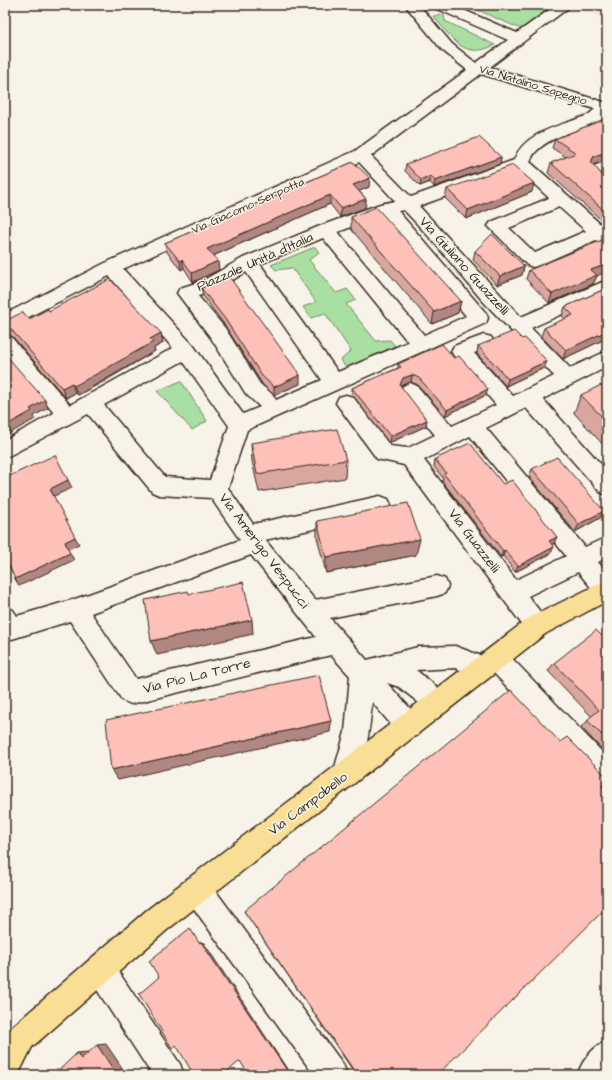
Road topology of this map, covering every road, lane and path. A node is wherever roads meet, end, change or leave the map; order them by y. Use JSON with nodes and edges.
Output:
{"nodes":[{"id":1,"x":439,"y":5,"type":"edge"},
{"id":2,"x":565,"y":5,"type":"edge"},
{"id":3,"x":414,"y":8,"type":"edge"},
{"id":4,"x":519,"y":39,"type":"junction"},
{"id":5,"x":477,"y":69,"type":"junction"},
{"id":6,"x":606,"y":108,"type":"edge"},
{"id":7,"x":361,"y":155,"type":"junction"},
{"id":8,"x":521,"y":163,"type":"junction"},
{"id":9,"x":607,"y":166,"type":"edge"},
{"id":10,"x":607,"y":180,"type":"edge"},
{"id":11,"x":562,"y":199,"type":"junction"},
{"id":12,"x":408,"y":204,"type":"junction"},
{"id":13,"x":386,"y":208,"type":"junction"},
{"id":14,"x":326,"y":230,"type":"junction"},
{"id":15,"x":602,"y":230,"type":"edge"},
{"id":16,"x":249,"y":262,"type":"junction"},
{"id":17,"x":111,"y":267,"type":"junction"},
{"id":18,"x":607,"y":287,"type":"edge"},
{"id":19,"x":5,"y":322,"type":"edge"},
{"id":20,"x":518,"y":326,"type":"junction"},
{"id":21,"x":484,"y":342,"type":"edge"},
{"id":22,"x":5,"y":343,"type":"edge"},
{"id":23,"x":421,"y":344,"type":"junction"},
{"id":24,"x":186,"y":350,"type":"junction"},
{"id":25,"x":607,"y":358,"type":"edge"},
{"id":26,"x":568,"y":378,"type":"junction"},
{"id":27,"x":335,"y":383,"type":"junction"},
{"id":28,"x":410,"y":391,"type":"dead end"},
{"id":29,"x":529,"y":397,"type":"junction"},
{"id":30,"x":91,"y":403,"type":"junction"},
{"id":31,"x":346,"y":403,"type":"dead end"},
{"id":32,"x":510,"y":407,"type":"junction"},
{"id":33,"x":273,"y":411,"type":"junction"},
{"id":34,"x":67,"y":415,"type":"junction"},
{"id":35,"x":239,"y":426,"type":"junction"},
{"id":36,"x":473,"y":426,"type":"junction"},
{"id":37,"x":449,"y":438,"type":"junction"},
{"id":38,"x":5,"y":450,"type":"edge"},
{"id":39,"x":410,"y":457,"type":"junction"},
{"id":40,"x":607,"y":486,"type":"edge"},
{"id":41,"x":217,"y":489,"type":"junction"},
{"id":42,"x":380,"y":505,"type":"dead end"},
{"id":43,"x":252,"y":539,"type":"junction"},
{"id":44,"x":607,"y":547,"type":"edge"},
{"id":45,"x":582,"y":560,"type":"junction"},
{"id":46,"x":437,"y":586,"type":"dead end"},
{"id":47,"x":607,"y":590,"type":"edge"},
{"id":48,"x":512,"y":593,"type":"junction"},
{"id":49,"x":75,"y":609,"type":"junction"},
{"id":50,"x":310,"y":611,"type":"junction"},
{"id":51,"x":5,"y":617,"type":"edge"},
{"id":52,"x":537,"y":626,"type":"junction"},
{"id":53,"x":336,"y":643,"type":"junction"},
{"id":54,"x":490,"y":663,"type":"junction"},
{"id":55,"x":369,"y":671,"type":"junction"},
{"id":56,"x":438,"y":703,"type":"junction"},
{"id":57,"x":409,"y":726,"type":"junction"},
{"id":58,"x":346,"y":774,"type":"junction"},
{"id":59,"x":607,"y":775,"type":"edge"},
{"id":60,"x":197,"y":889,"type":"junction"},
{"id":61,"x":100,"y":970,"type":"junction"},
{"id":62,"x":14,"y":1039,"type":"edge"},
{"id":63,"x":607,"y":1056,"type":"edge"},
{"id":64,"x":5,"y":1069,"type":"edge"},
{"id":65,"x":169,"y":1075,"type":"edge"},
{"id":66,"x":332,"y":1075,"type":"edge"},
{"id":67,"x":592,"y":1075,"type":"edge"}],
"edges":[{"from":1,"to":3,"type":"street"},
{"from":1,"to":4,"type":"street"},
{"from":2,"to":4,"type":"street","name":"Via Giacomo Serpotta"},
{"from":3,"to":5,"type":"street","name":"Via Natalino Sapegno"},
{"from":4,"to":5,"type":"street","name":"Via Giacomo Serpotta"},
{"from":5,"to":6,"type":"street","name":"Via Natalino Sapegno"},
{"from":5,"to":7,"type":"street","name":"Via Giacomo Serpotta"},
{"from":6,"to":8,"type":"street"},
{"from":7,"to":12,"type":"street","name":"Via Giuliano Guazzelli"},
{"from":7,"to":17,"type":"street","name":"Via Giacomo Serpotta"},
{"from":8,"to":11,"type":"street"},
{"from":8,"to":12,"type":"street","name":"Piazzale Unità d'Italia"},
{"from":9,"to":10,"type":"street"},
{"from":11,"to":15,"type":"street"},
{"from":11,"to":15,"type":"street"},
{"from":12,"to":13,"type":"street","name":"Piazzale Unità d'Italia"},
{"from":12,"to":20,"type":"street","name":"Via Giuliano Guazzelli"},
{"from":13,"to":14,"type":"street","name":"Piazzale Unità d'Italia"},
{"from":13,"to":23,"type":"street"},
{"from":14,"to":16,"type":"street","name":"Piazzale Unità d'Italia"},
{"from":14,"to":23,"type":"street","name":"Piazzale Unità d'Italia"},
{"from":16,"to":27,"type":"street"},
{"from":16,"to":33,"type":"street","name":"Piazzale Unità d'Italia"},
{"from":17,"to":19,"type":"street","name":"Via Giacomo Serpotta"},
{"from":17,"to":24,"type":"street"},
{"from":18,"to":20,"type":"street"},
{"from":20,"to":26,"type":"street","name":"Via Giuliano Guazzelli"},
{"from":21,"to":32,"type":"street"},
{"from":22,"to":34,"type":"street"},
{"from":23,"to":27,"type":"street"},
{"from":24,"to":30,"type":"street"},
{"from":24,"to":35,"type":"street"},
{"from":25,"to":26,"type":"street"},
{"from":26,"to":29,"type":"street"},
{"from":27,"to":33,"type":"street"},
{"from":28,"to":37,"type":"street"},
{"from":29,"to":32,"type":"street"},
{"from":29,"to":40,"type":"street"},
{"from":30,"to":34,"type":"street"},
{"from":30,"to":41,"type":"street"},
{"from":31,"to":39,"type":"street"},
{"from":32,"to":36,"type":"street"},
{"from":33,"to":35,"type":"street"},
{"from":34,"to":38,"type":"street"},
{"from":35,"to":41,"type":"street","name":"Via Amerigo Vespucci"},
{"from":36,"to":37,"type":"street"},
{"from":36,"to":45,"type":"street"},
{"from":37,"to":39,"type":"street"},
{"from":39,"to":48,"type":"street","name":"Via Guazzelli"},
{"from":41,"to":43,"type":"street","name":"Via Amerigo Vespucci"},
{"from":42,"to":43,"type":"street"},
{"from":43,"to":49,"type":"street"},
{"from":43,"to":50,"type":"street","name":"Via Amerigo Vespucci"},
{"from":44,"to":45,"type":"street"},
{"from":45,"to":47,"type":"street"},
{"from":45,"to":48,"type":"street"},
{"from":46,"to":50,"type":"street"},
{"from":47,"to":52,"type":"main road","name":"Via Campobello"},
{"from":48,"to":52,"type":"street","name":"Via Guazzelli"},
{"from":49,"to":51,"type":"street"},
{"from":49,"to":53,"type":"street","name":"Via Pio La Torre"},
{"from":50,"to":53,"type":"street","name":"Via Amerigo Vespucci"},
{"from":52,"to":54,"type":"main road","name":"Via Campobello"},
{"from":53,"to":55,"type":"street","name":"Via Amerigo Vespucci"},
{"from":54,"to":55,"type":"street"},
{"from":54,"to":56,"type":"main road","name":"Via Campobello"},
{"from":54,"to":59,"type":"street"},
{"from":55,"to":56,"type":"street"},
{"from":55,"to":57,"type":"street","name":"Via Amerigo Vespucci"},
{"from":55,"to":58,"type":"street"},
{"from":56,"to":57,"type":"main road","name":"Via Campobello"},
{"from":57,"to":58,"type":"main road","name":"Via Campobello"},
{"from":58,"to":60,"type":"main road","name":"Via Campobello"},
{"from":60,"to":61,"type":"main road","name":"Via Campobello"},
{"from":60,"to":66,"type":"street"},
{"from":61,"to":62,"type":"main road","name":"Via Campobello"},
{"from":61,"to":65,"type":"street"},
{"from":62,"to":64,"type":"main road","name":"Via Campobello"},
{"from":63,"to":67,"type":"street"}]}
